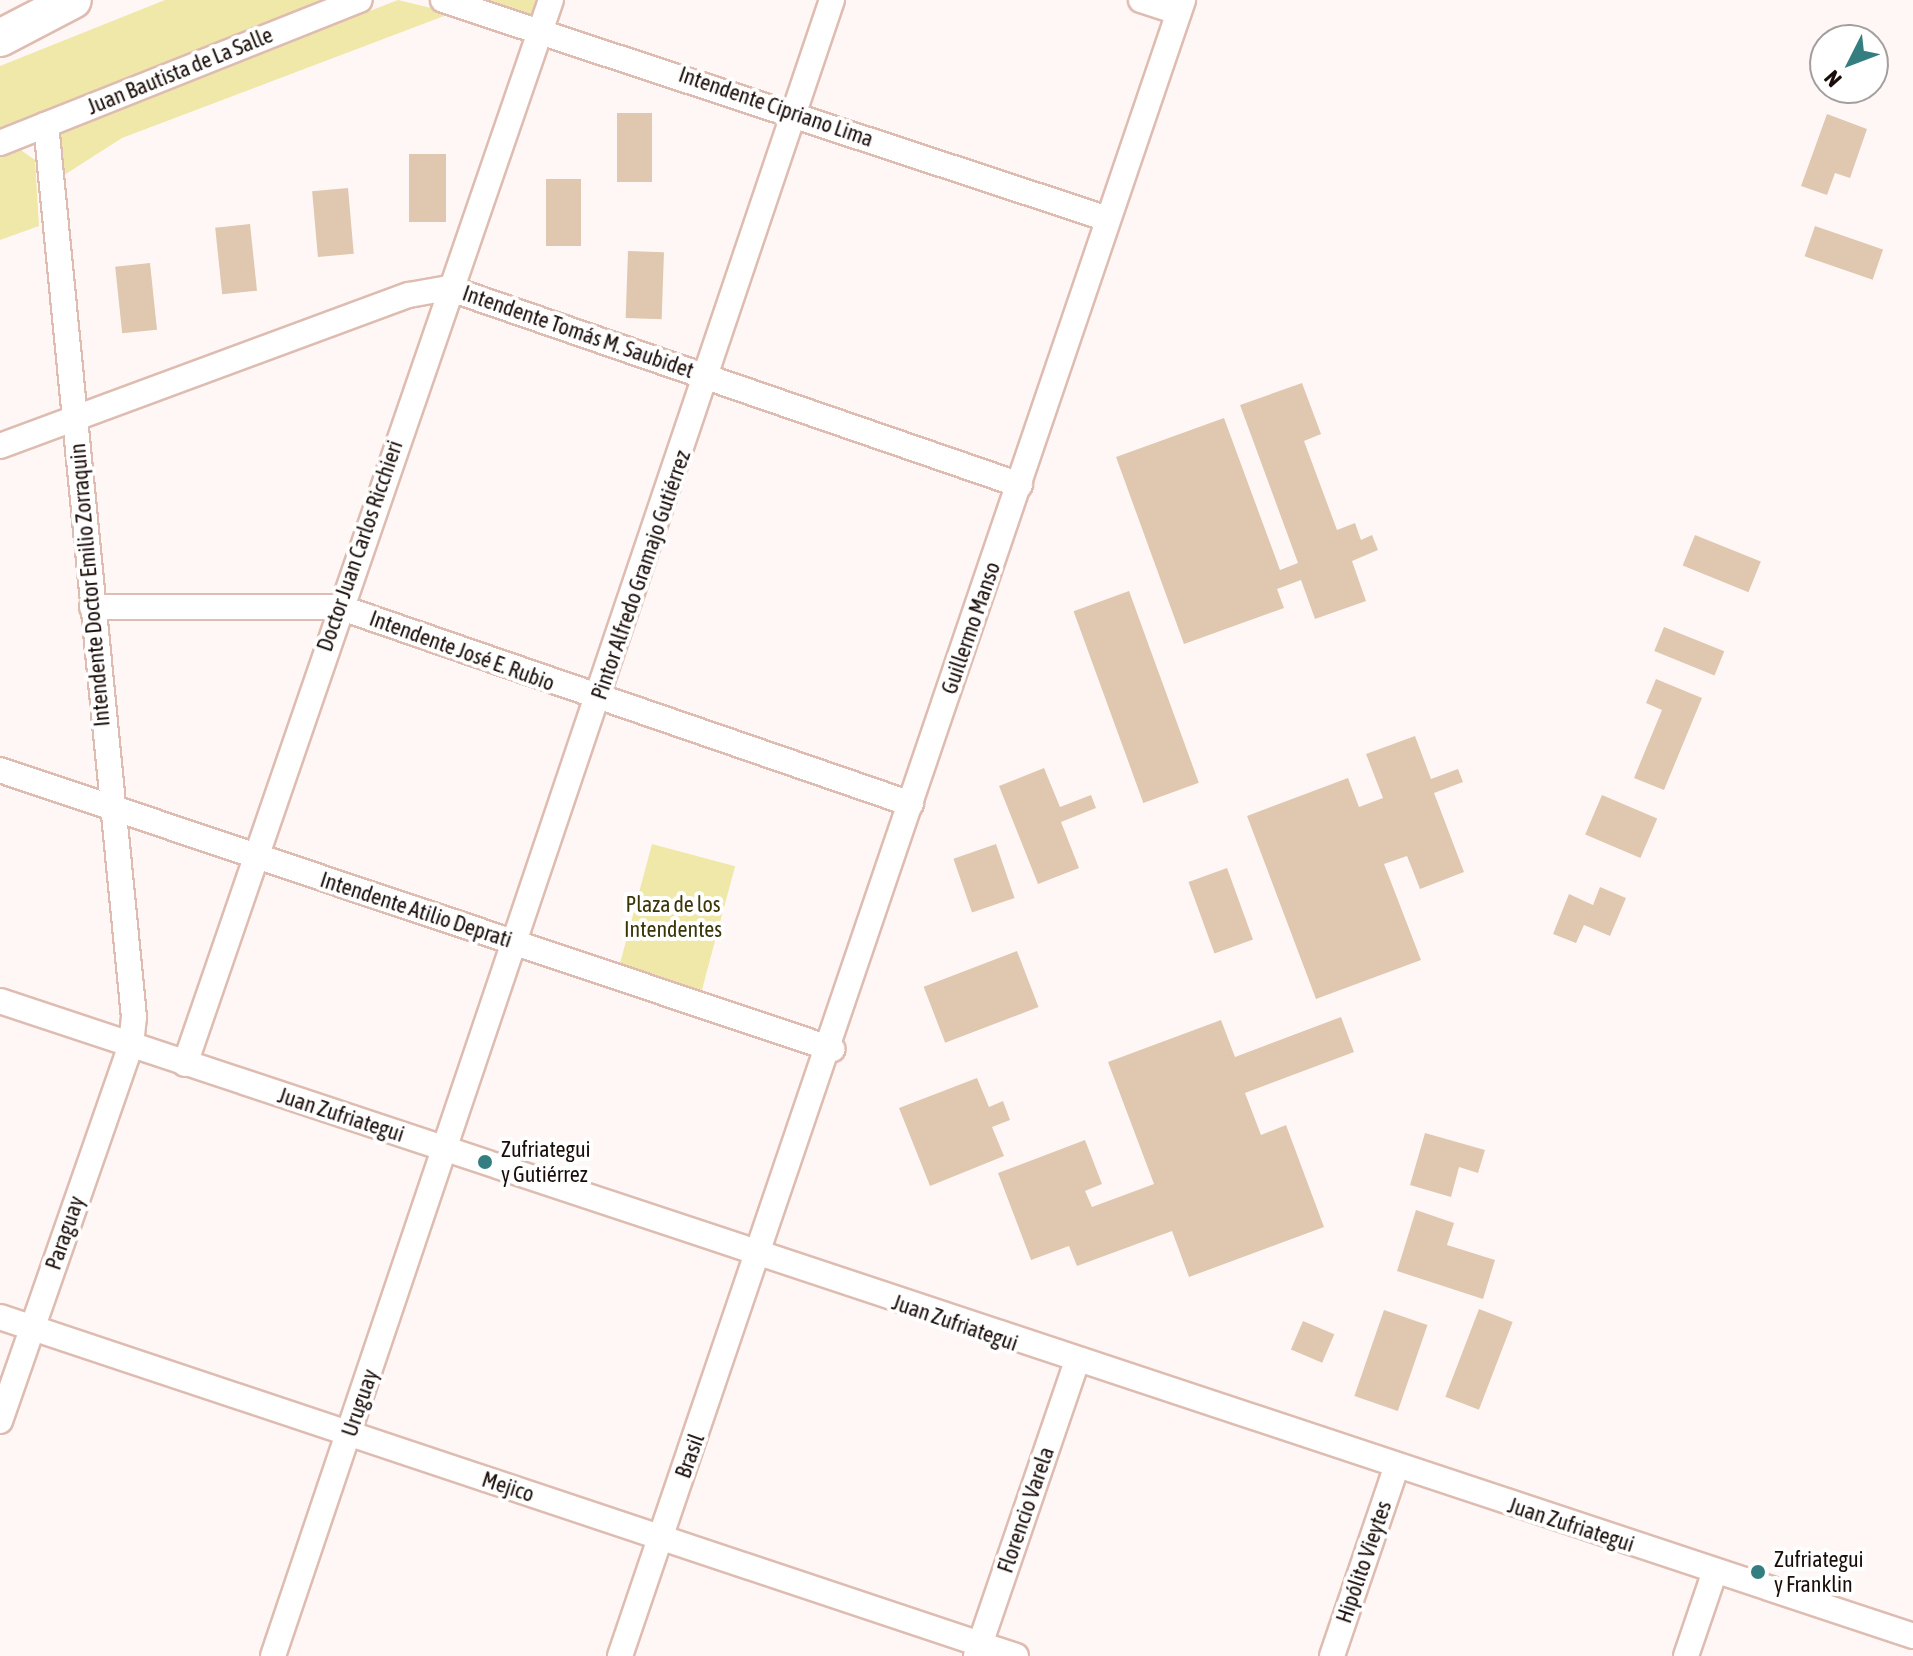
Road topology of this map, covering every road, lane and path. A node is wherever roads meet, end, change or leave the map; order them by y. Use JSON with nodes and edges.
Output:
{"nodes":[{"id":1,"x":65,"y":0,"type":"edge"},
{"id":2,"x":73,"y":0,"type":"edge"},
{"id":3,"x":360,"y":0,"type":"edge"},
{"id":4,"x":443,"y":0,"type":"edge"},
{"id":5,"x":551,"y":0,"type":"edge"},
{"id":6,"x":832,"y":0,"type":"edge"},
{"id":7,"x":1141,"y":0,"type":"edge"},
{"id":8,"x":1180,"y":6,"type":"edge"},
{"id":9,"x":0,"y":25,"type":"edge"},
{"id":10,"x":540,"y":29,"type":"junction"},
{"id":11,"x":0,"y":38,"type":"edge"},
{"id":12,"x":795,"y":114,"type":"junction"},
{"id":13,"x":46,"y":124,"type":"junction"},
{"id":14,"x":0,"y":143,"type":"edge"},
{"id":15,"x":1108,"y":219,"type":"junction"},
{"id":16,"x":448,"y":288,"type":"junction"},
{"id":17,"x":709,"y":376,"type":"junction"},
{"id":18,"x":75,"y":416,"type":"junction"},
{"id":19,"x":0,"y":446,"type":"edge"},
{"id":20,"x":1020,"y":485,"type":"junction"},
{"id":21,"x":92,"y":607,"type":"junction"},
{"id":22,"x":339,"y":607,"type":"junction"},
{"id":23,"x":599,"y":699,"type":"junction"},
{"id":24,"x":0,"y":770,"type":"edge"},
{"id":25,"x":911,"y":804,"type":"junction"},
{"id":26,"x":110,"y":805,"type":"junction"},
{"id":27,"x":253,"y":858,"type":"junction"},
{"id":28,"x":518,"y":943,"type":"junction"},
{"id":29,"x":0,"y":1001,"type":"edge"},
{"id":30,"x":131,"y":1045,"type":"junction"},
{"id":31,"x":832,"y":1049,"type":"junction"},
{"id":32,"x":185,"y":1064,"type":"junction"},
{"id":33,"x":448,"y":1150,"type":"junction"},
{"id":34,"x":762,"y":1256,"type":"junction"},
{"id":35,"x":0,"y":1317,"type":"edge"},
{"id":36,"x":32,"y":1328,"type":"junction"},
{"id":37,"x":1076,"y":1364,"type":"junction"},
{"id":38,"x":0,"y":1421,"type":"edge"},
{"id":39,"x":349,"y":1434,"type":"junction"},
{"id":40,"x":1396,"y":1468,"type":"junction"},
{"id":41,"x":661,"y":1537,"type":"junction"},
{"id":42,"x":1715,"y":1571,"type":"junction"},
{"id":43,"x":1913,"y":1636,"type":"edge"},
{"id":44,"x":978,"y":1650,"type":"edge"},
{"id":45,"x":273,"y":1656,"type":"edge"},
{"id":46,"x":620,"y":1656,"type":"edge"},
{"id":47,"x":1016,"y":1656,"type":"edge"},
{"id":48,"x":1332,"y":1656,"type":"edge"},
{"id":49,"x":1686,"y":1656,"type":"edge"}],
"edges":[{"from":1,"to":9,"type":"highway"},
{"from":2,"to":11,"type":"highway"},
{"from":3,"to":13,"type":"street","name":"Juan Bautista de La Salle"},
{"from":4,"to":10,"type":"street","name":"Intendente Cipriano Lima"},
{"from":5,"to":10,"type":"street","name":"Doctor Juan Carlos Ricchieri"},
{"from":6,"to":12,"type":"street","name":"Pintor Alfredo Gramajo Gutiérrez"},
{"from":7,"to":8,"type":"street"},
{"from":8,"to":15,"type":"street","name":"Guillermo Manso"},
{"from":10,"to":12,"type":"street","name":"Intendente Cipriano Lima"},
{"from":10,"to":16,"type":"street","name":"Doctor Juan Carlos Ricchieri"},
{"from":12,"to":15,"type":"street","name":"Intendente Cipriano Lima"},
{"from":12,"to":17,"type":"street","name":"Pintor Alfredo Gramajo Gutiérrez"},
{"from":13,"to":14,"type":"street","name":"Juan Bautista de La Salle"},
{"from":13,"to":18,"type":"street","name":"Intendente Doctor Emilio Zorraquin"},
{"from":15,"to":20,"type":"street","name":"Guillermo Manso"},
{"from":16,"to":17,"type":"street","name":"Intendente Tomás M. Saubidet"},
{"from":16,"to":18,"type":"street","name":"Intendente Tomás M. Saubidet"},
{"from":16,"to":22,"type":"street","name":"Doctor Juan Carlos Ricchieri"},
{"from":17,"to":20,"type":"street","name":"Intendente Tomás M. Saubidet"},
{"from":17,"to":23,"type":"street","name":"Pintor Alfredo Gramajo Gutiérrez"},
{"from":18,"to":19,"type":"street","name":"Intendente Tomás M. Saubidet"},
{"from":18,"to":21,"type":"street","name":"Intendente Doctor Emilio Zorraquin"},
{"from":20,"to":25,"type":"street","name":"Guillermo Manso"},
{"from":21,"to":22,"type":"street","name":"Intendente José E. Rubio"},
{"from":21,"to":26,"type":"street","name":"Intendente Doctor Emilio Zorraquin"},
{"from":22,"to":23,"type":"street","name":"Intendente José E. Rubio"},
{"from":22,"to":27,"type":"street","name":"Doctor Juan Carlos Ricchieri"},
{"from":23,"to":25,"type":"street","name":"Intendente José E. Rubio"},
{"from":23,"to":28,"type":"street","name":"Pintor Alfredo Gramajo Gutiérrez"},
{"from":24,"to":26,"type":"street","name":"Intendente Atilio Deprati"},
{"from":25,"to":31,"type":"street","name":"Guillermo Manso"},
{"from":26,"to":27,"type":"street","name":"Intendente Atilio Deprati"},
{"from":26,"to":30,"type":"street","name":"Intendente Doctor Emilio Zorraquin"},
{"from":27,"to":28,"type":"street","name":"Intendente Atilio Deprati"},
{"from":27,"to":32,"type":"street","name":"Doctor Juan Carlos Ricchieri"},
{"from":28,"to":31,"type":"street","name":"Intendente Atilio Deprati"},
{"from":28,"to":33,"type":"street","name":"Pintor Alfredo Gramajo Gutiérrez"},
{"from":29,"to":30,"type":"street","name":"Juan Zufriategui"},
{"from":30,"to":32,"type":"street","name":"Juan Zufriategui"},
{"from":30,"to":36,"type":"street","name":"Paraguay"},
{"from":31,"to":34,"type":"street","name":"Guillermo Manso"},
{"from":32,"to":33,"type":"street","name":"Juan Zufriategui"},
{"from":33,"to":34,"type":"street","name":"Juan Zufriategui"},
{"from":33,"to":39,"type":"street","name":"Uruguay"},
{"from":34,"to":37,"type":"street","name":"Juan Zufriategui"},
{"from":34,"to":41,"type":"street","name":"Brasil"},
{"from":35,"to":36,"type":"street","name":"Mejico"},
{"from":36,"to":38,"type":"street","name":"Paraguay"},
{"from":36,"to":39,"type":"street","name":"Mejico"},
{"from":37,"to":40,"type":"street","name":"Juan Zufriategui"},
{"from":37,"to":44,"type":"street","name":"Florencio Varela"},
{"from":39,"to":41,"type":"street","name":"Mejico"},
{"from":39,"to":45,"type":"street","name":"Uruguay"},
{"from":40,"to":42,"type":"street","name":"Juan Zufriategui"},
{"from":40,"to":48,"type":"street","name":"Hipólito Vieytes"},
{"from":41,"to":44,"type":"street","name":"Mejico"},
{"from":41,"to":46,"type":"street","name":"Brasil"},
{"from":42,"to":43,"type":"street","name":"Juan Zufriategui"},
{"from":42,"to":49,"type":"street"},
{"from":44,"to":47,"type":"street","name":"Mejico"}]}
